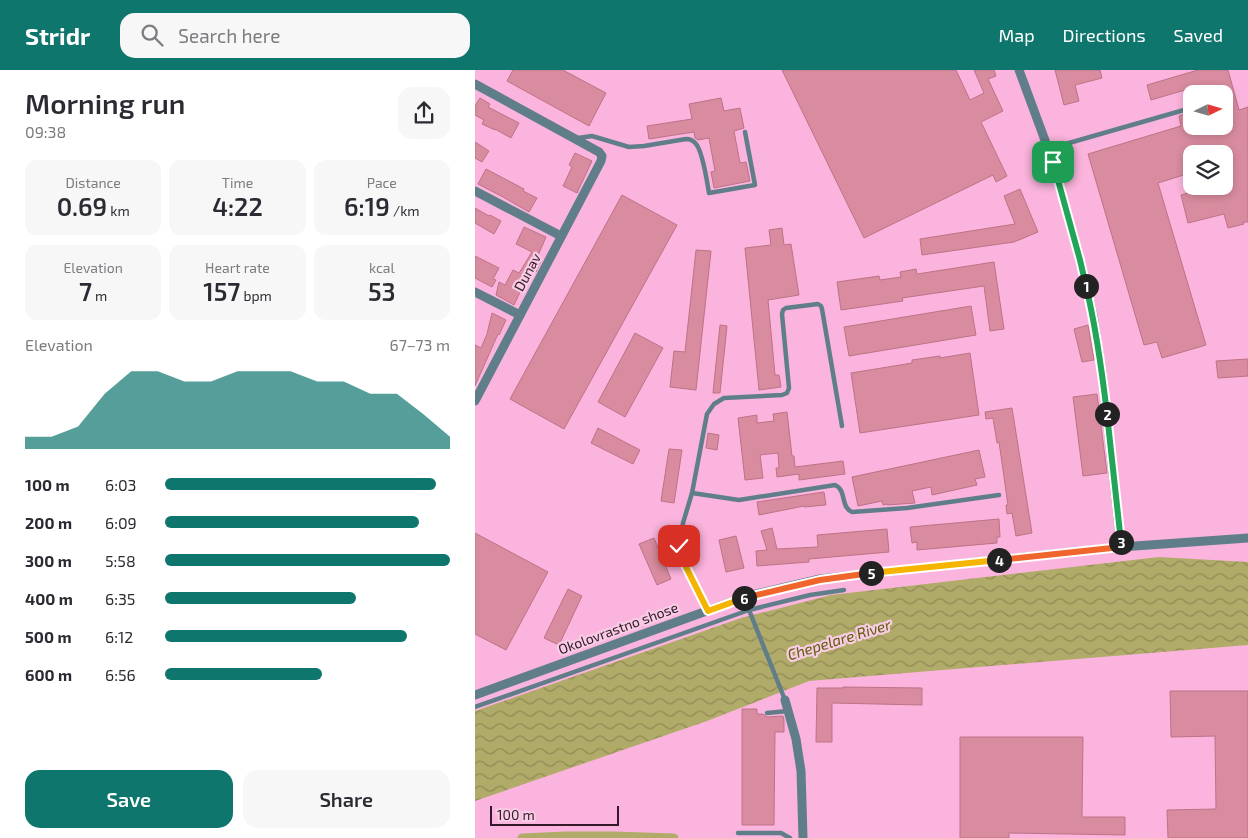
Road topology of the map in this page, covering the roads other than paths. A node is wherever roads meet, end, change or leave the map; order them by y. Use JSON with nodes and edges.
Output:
{"nodes":[{"id":1,"x":1019,"y":70,"type":"edge"},
{"id":2,"x":475,"y":84,"type":"edge"},
{"id":3,"x":1183,"y":110,"type":"edge"},
{"id":4,"x":745,"y":132,"type":"dead end"},
{"id":5,"x":575,"y":139,"type":"junction"},
{"id":6,"x":1048,"y":149,"type":"junction"},
{"id":7,"x":475,"y":191,"type":"edge"},
{"id":8,"x":561,"y":236,"type":"junction"},
{"id":9,"x":475,"y":292,"type":"edge"},
{"id":10,"x":520,"y":315,"type":"junction"},
{"id":11,"x":475,"y":401,"type":"edge"},
{"id":12,"x":842,"y":426,"type":"dead end"},
{"id":13,"x":692,"y":493,"type":"junction"},
{"id":14,"x":999,"y":495,"type":"dead end"},
{"id":15,"x":1248,"y":538,"type":"edge"},
{"id":16,"x":1121,"y":547,"type":"junction"},
{"id":17,"x":843,"y":590,"type":"dead end"},
{"id":18,"x":749,"y":610,"type":"junction"},
{"id":19,"x":708,"y":611,"type":"junction"},
{"id":20,"x":475,"y":695,"type":"edge"},
{"id":21,"x":785,"y":700,"type":"joint"},
{"id":22,"x":475,"y":707,"type":"edge"},
{"id":23,"x":789,"y":711,"type":"junction"},
{"id":24,"x":767,"y":713,"type":"dead end"},
{"id":25,"x":738,"y":833,"type":"dead end"},
{"id":26,"x":790,"y":838,"type":"edge"},
{"id":27,"x":803,"y":838,"type":"edge"}],
"edges":[{"from":1,"to":6,"type":"street"},
{"from":2,"to":5,"type":"street"},
{"from":3,"to":6,"type":"lane"},
{"from":4,"to":5,"type":"lane"},
{"from":5,"to":8,"type":"street","name":"Dunav"},
{"from":6,"to":16,"type":"street"},
{"from":7,"to":8,"type":"street"},
{"from":8,"to":10,"type":"street","name":"Dunav"},
{"from":9,"to":10,"type":"street"},
{"from":10,"to":11,"type":"street","name":"Dunav"},
{"from":12,"to":13,"type":"lane"},
{"from":13,"to":14,"type":"lane"},
{"from":13,"to":19,"type":"lane"},
{"from":15,"to":16,"type":"street","name":"Okolovrastno shose"},
{"from":16,"to":19,"type":"street","name":"Okolovrastno shose"},
{"from":17,"to":18,"type":"lane"},
{"from":18,"to":21,"type":"lane"},
{"from":18,"to":22,"type":"lane"},
{"from":19,"to":20,"type":"street","name":"Okolovrastno shose"},
{"from":21,"to":23,"type":"street"},
{"from":23,"to":24,"type":"lane"},
{"from":23,"to":27,"type":"street"},
{"from":25,"to":26,"type":"lane"}]}
